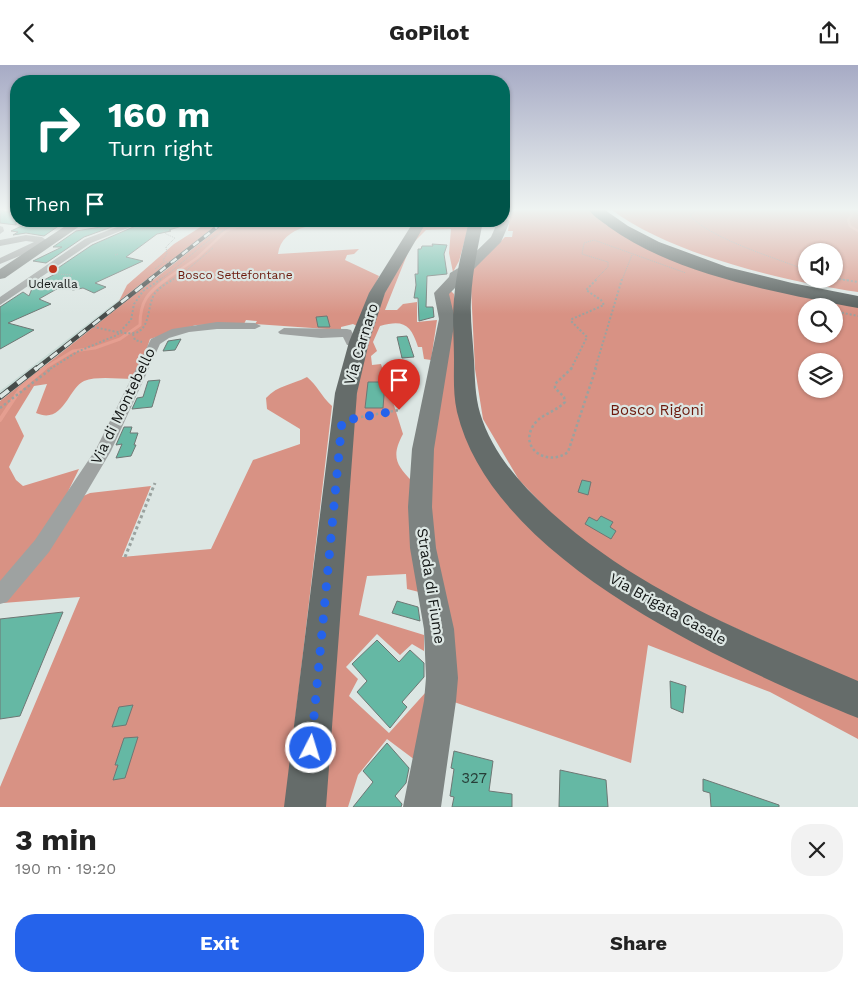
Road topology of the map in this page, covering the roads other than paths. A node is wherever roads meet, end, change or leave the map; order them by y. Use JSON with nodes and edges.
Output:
{"nodes":[{"id":1,"x":34,"y":245,"type":"edge"},
{"id":2,"x":46,"y":245,"type":"edge"},
{"id":3,"x":83,"y":245,"type":"edge"},
{"id":4,"x":407,"y":245,"type":"edge"},
{"id":5,"x":470,"y":245,"type":"edge"},
{"id":6,"x":492,"y":245,"type":"edge"},
{"id":7,"x":657,"y":245,"type":"edge"},
{"id":8,"x":666,"y":245,"type":"edge"},
{"id":9,"x":0,"y":260,"type":"edge"},
{"id":10,"x":0,"y":275,"type":"edge"},
{"id":11,"x":454,"y":290,"type":"junction"},
{"id":12,"x":858,"y":297,"type":"edge"},
{"id":13,"x":0,"y":302,"type":"edge"},
{"id":14,"x":858,"y":302,"type":"edge"},
{"id":15,"x":255,"y":326,"type":"dead end"},
{"id":16,"x":284,"y":333,"type":"dead end"},
{"id":17,"x":359,"y":343,"type":"junction"},
{"id":18,"x":0,"y":595,"type":"edge"},
{"id":19,"x":858,"y":700,"type":"edge"},
{"id":20,"x":305,"y":807,"type":"edge"},
{"id":21,"x":422,"y":807,"type":"edge"}],
"edges":[{"from":1,"to":9,"type":"street"},
{"from":2,"to":10,"type":"main road"},
{"from":3,"to":13,"type":"street"},
{"from":4,"to":17,"type":"main road","name":"Via Carnaro"},
{"from":5,"to":11,"type":"main road","name":"Via Brigata Casale"},
{"from":6,"to":11,"type":"main road"},
{"from":7,"to":14,"type":"highway"},
{"from":8,"to":12,"type":"highway"},
{"from":11,"to":19,"type":"main road","name":"Via Brigata Casale"},
{"from":11,"to":21,"type":"main road","name":"Strada di Fiume"},
{"from":15,"to":18,"type":"street","name":"Via di Montebello"},
{"from":16,"to":17,"type":"street"},
{"from":17,"to":20,"type":"main road","name":"Via Carnaro"}]}
